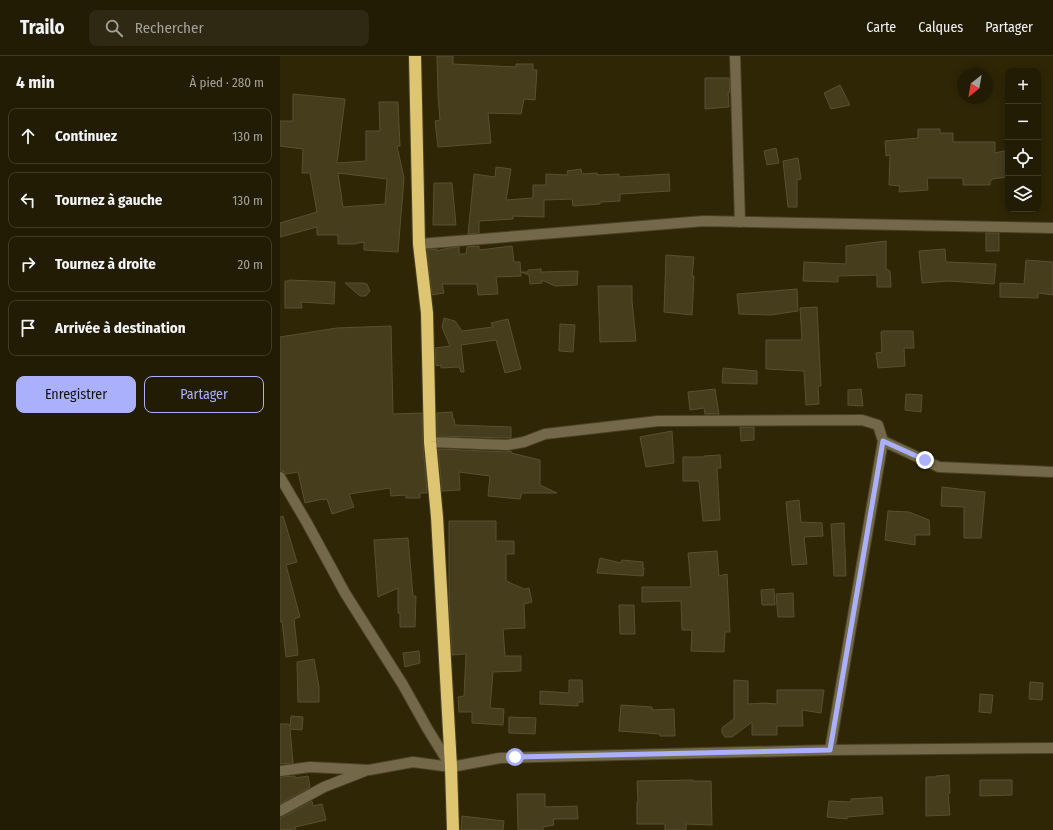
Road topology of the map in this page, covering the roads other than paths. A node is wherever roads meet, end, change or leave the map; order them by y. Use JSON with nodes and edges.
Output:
{"nodes":[{"id":1,"x":415,"y":56,"type":"edge"},
{"id":2,"x":735,"y":56,"type":"edge"},
{"id":3,"x":740,"y":222,"type":"junction"},
{"id":4,"x":1053,"y":228,"type":"edge"},
{"id":5,"x":419,"y":244,"type":"junction"},
{"id":6,"x":883,"y":441,"type":"junction"},
{"id":7,"x":430,"y":442,"type":"junction"},
{"id":8,"x":1053,"y":472,"type":"edge"},
{"id":9,"x":280,"y":477,"type":"edge"},
{"id":10,"x":1053,"y":748,"type":"edge"},
{"id":11,"x":830,"y":750,"type":"junction"},
{"id":12,"x":451,"y":768,"type":"junction"},
{"id":13,"x":280,"y":770,"type":"edge"},
{"id":14,"x":369,"y":770,"type":"junction"},
{"id":15,"x":280,"y":811,"type":"edge"},
{"id":16,"x":453,"y":830,"type":"edge"}],
"edges":[{"from":1,"to":5,"type":"highway"},
{"from":2,"to":3,"type":"street"},
{"from":3,"to":4,"type":"street"},
{"from":3,"to":5,"type":"street"},
{"from":5,"to":7,"type":"highway"},
{"from":6,"to":7,"type":"street"},
{"from":6,"to":8,"type":"street"},
{"from":6,"to":11,"type":"street"},
{"from":7,"to":12,"type":"highway"},
{"from":9,"to":12,"type":"street"},
{"from":10,"to":11,"type":"street"},
{"from":11,"to":12,"type":"street"},
{"from":12,"to":14,"type":"street"},
{"from":12,"to":16,"type":"highway"},
{"from":13,"to":14,"type":"street"},
{"from":14,"to":15,"type":"street"}]}
